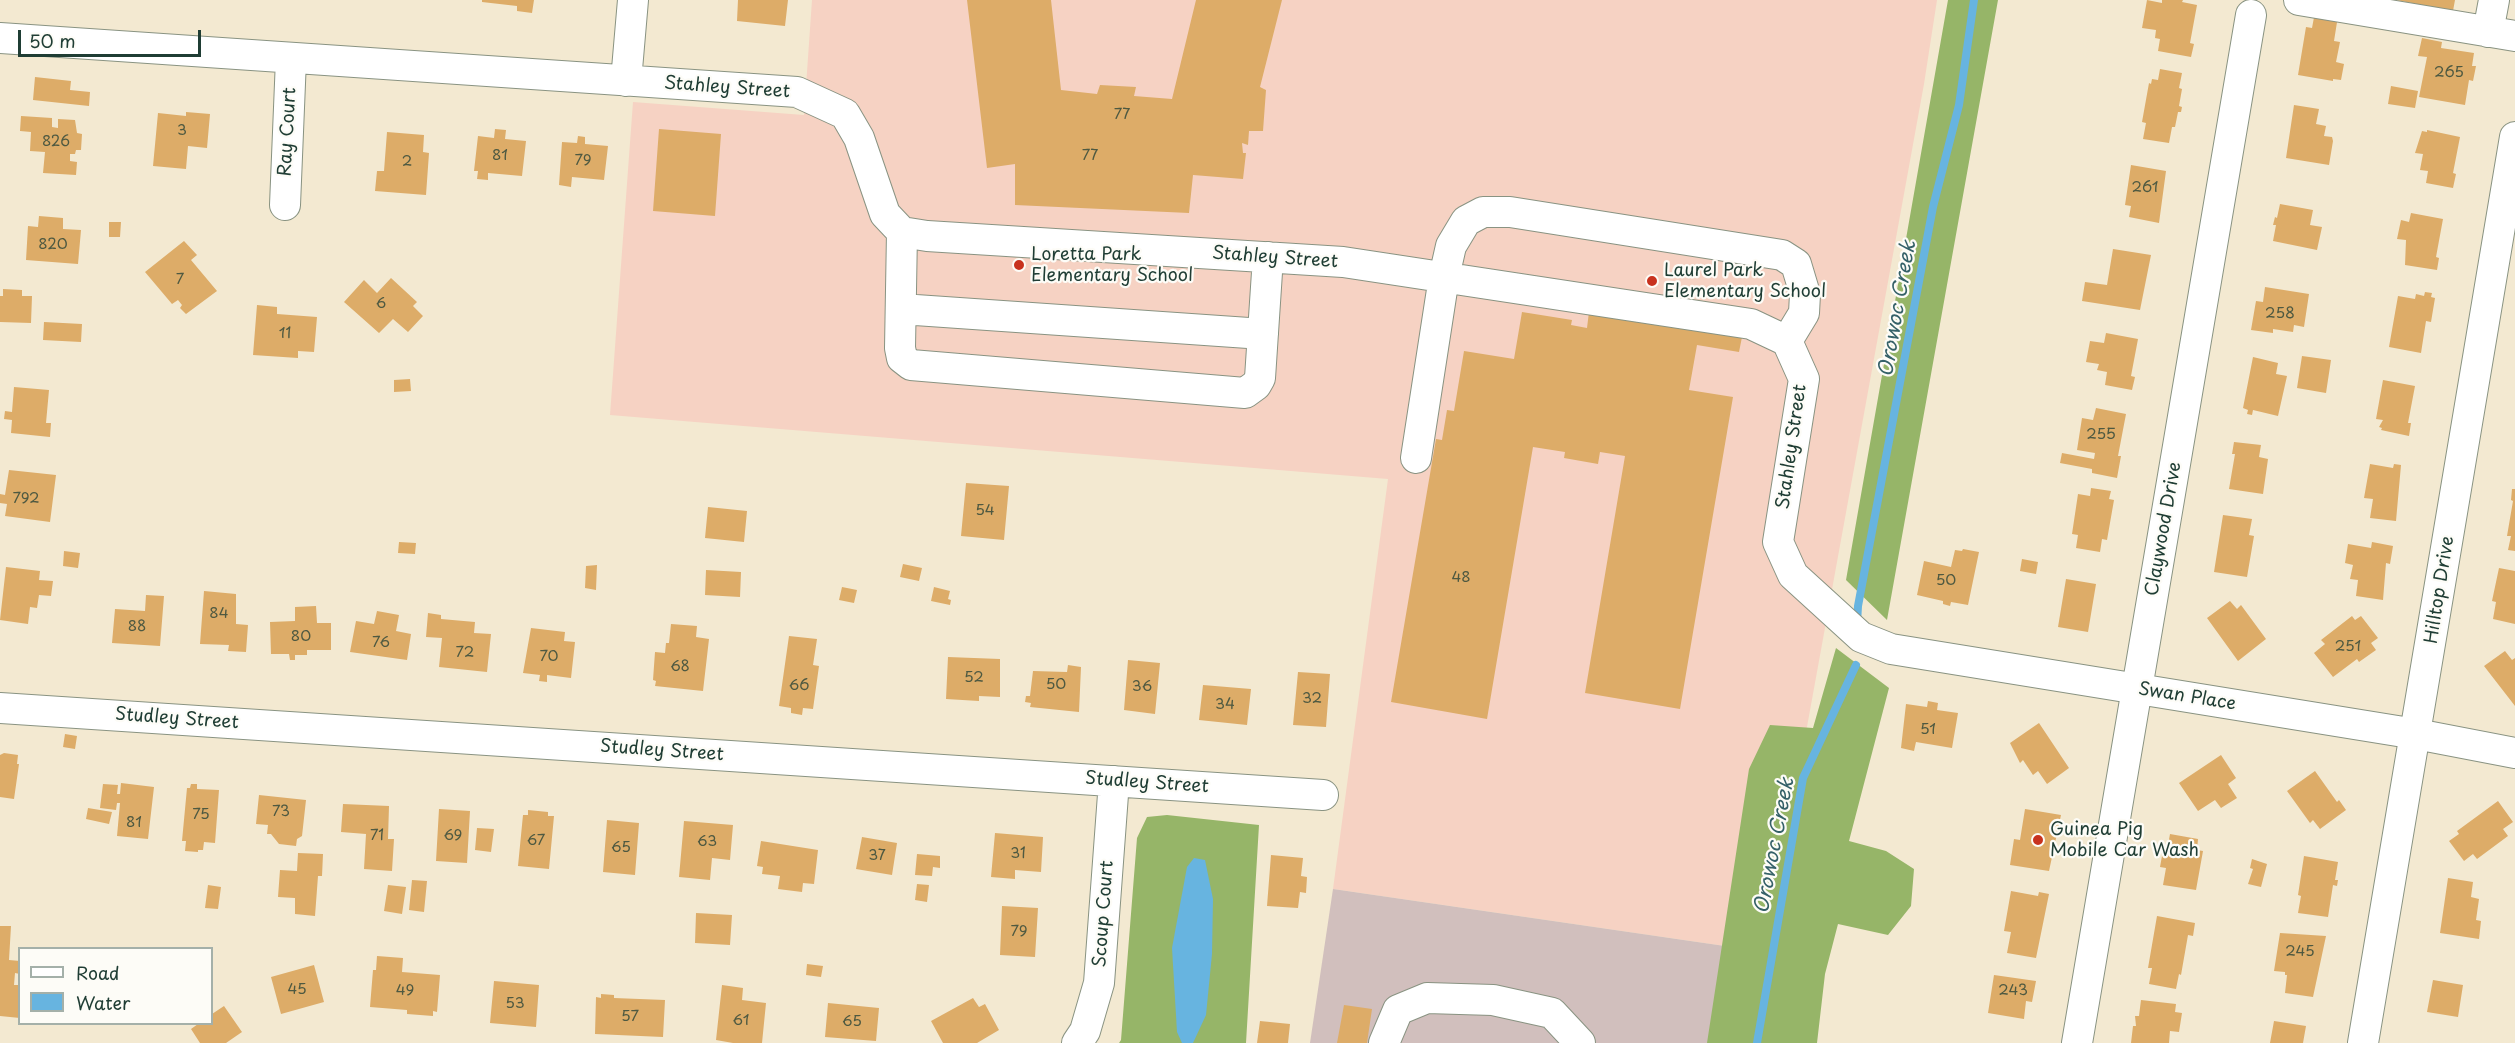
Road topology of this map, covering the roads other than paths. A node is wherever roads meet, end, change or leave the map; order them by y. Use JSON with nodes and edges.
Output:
{"nodes":[{"id":1,"x":633,"y":0,"type":"edge"},
{"id":2,"x":2299,"y":0,"type":"edge"},
{"id":3,"x":2494,"y":0,"type":"edge"},
{"id":4,"x":2251,"y":15,"type":"dead end"},
{"id":5,"x":2502,"y":34,"type":"edge"},
{"id":6,"x":0,"y":38,"type":"edge"},
{"id":7,"x":291,"y":59,"type":"junction"},
{"id":8,"x":626,"y":81,"type":"junction"},
{"id":9,"x":2515,"y":137,"type":"edge"},
{"id":10,"x":285,"y":205,"type":"dead end"},
{"id":11,"x":902,"y":232,"type":"junction"},
{"id":12,"x":1268,"y":257,"type":"junction"},
{"id":13,"x":1444,"y":277,"type":"junction"},
{"id":14,"x":901,"y":309,"type":"junction"},
{"id":15,"x":1263,"y":334,"type":"junction"},
{"id":16,"x":1787,"y":342,"type":"junction"},
{"id":17,"x":1416,"y":458,"type":"dead end"},
{"id":18,"x":1861,"y":637,"type":"joint"},
{"id":19,"x":2138,"y":688,"type":"junction"},
{"id":20,"x":0,"y":708,"type":"edge"},
{"id":21,"x":2416,"y":735,"type":"junction"},
{"id":22,"x":2515,"y":753,"type":"edge"},
{"id":23,"x":1114,"y":781,"type":"junction"},
{"id":24,"x":1323,"y":795,"type":"dead end"},
{"id":25,"x":1077,"y":1043,"type":"edge"},
{"id":26,"x":1384,"y":1043,"type":"edge"},
{"id":27,"x":1580,"y":1043,"type":"edge"},
{"id":28,"x":2077,"y":1043,"type":"edge"},
{"id":29,"x":2363,"y":1043,"type":"edge"}],
"edges":[{"from":1,"to":8,"type":"street"},
{"from":2,"to":5,"type":"street"},
{"from":3,"to":5,"type":"street"},
{"from":4,"to":19,"type":"street","name":"Claywood Drive"},
{"from":6,"to":7,"type":"street","name":"Stahley Street"},
{"from":7,"to":8,"type":"street","name":"Stahley Street"},
{"from":7,"to":10,"type":"street","name":"Ray Court"},
{"from":8,"to":11,"type":"street","name":"Stahley Street"},
{"from":9,"to":21,"type":"street","name":"Hilltop Drive"},
{"from":11,"to":12,"type":"street","name":"Stahley Street"},
{"from":11,"to":14,"type":"street"},
{"from":12,"to":13,"type":"street","name":"Stahley Street"},
{"from":12,"to":15,"type":"street"},
{"from":13,"to":16,"type":"street","name":"Stahley Street"},
{"from":13,"to":16,"type":"street"},
{"from":13,"to":17,"type":"street"},
{"from":14,"to":15,"type":"street"},
{"from":14,"to":15,"type":"street"},
{"from":16,"to":18,"type":"street","name":"Stahley Street"},
{"from":18,"to":19,"type":"street","name":"Swan Place"},
{"from":19,"to":21,"type":"street","name":"Swan Place"},
{"from":19,"to":28,"type":"street","name":"Claywood Drive"},
{"from":20,"to":23,"type":"street","name":"Studley Street"},
{"from":21,"to":22,"type":"street","name":"Swan Place"},
{"from":21,"to":29,"type":"street","name":"Hilltop Drive"},
{"from":23,"to":24,"type":"street","name":"Studley Street"},
{"from":23,"to":25,"type":"street","name":"Scoup Court"},
{"from":26,"to":27,"type":"street"}]}
